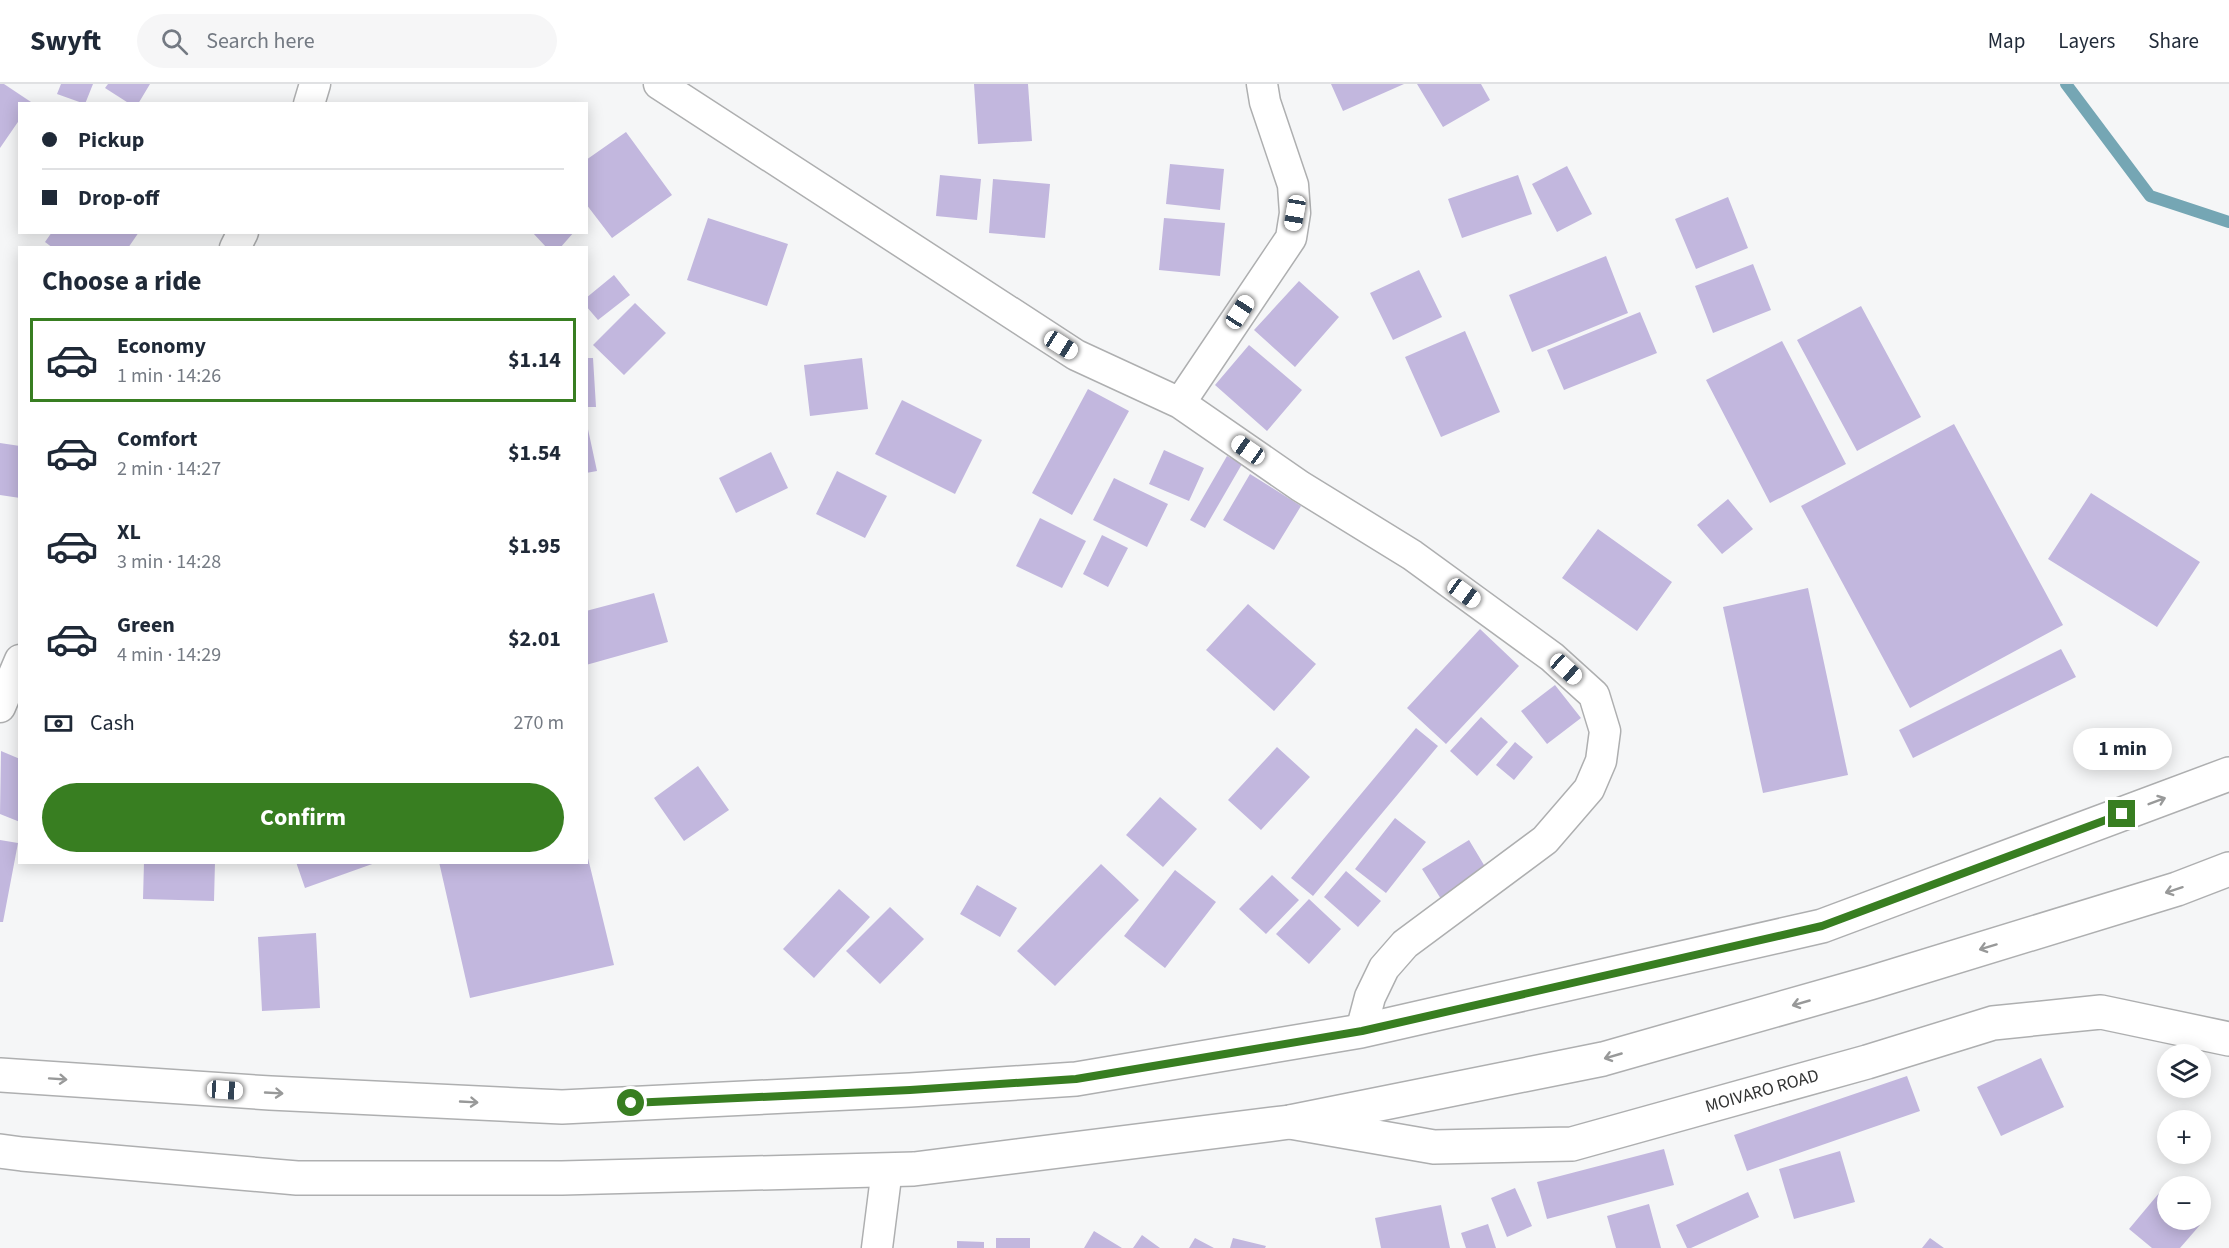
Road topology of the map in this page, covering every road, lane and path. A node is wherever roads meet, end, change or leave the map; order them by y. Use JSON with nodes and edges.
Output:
{"nodes":[{"id":1,"x":315,"y":84,"type":"edge"},
{"id":2,"x":659,"y":84,"type":"edge"},
{"id":3,"x":1262,"y":84,"type":"edge"},
{"id":4,"x":310,"y":102,"type":"edge"},
{"id":5,"x":1180,"y":403,"type":"junction"},
{"id":6,"x":18,"y":665,"type":"edge"},
{"id":7,"x":0,"y":707,"type":"edge"},
{"id":8,"x":2229,"y":774,"type":"edge"},
{"id":9,"x":2229,"y":869,"type":"edge"},
{"id":10,"x":1362,"y":1031,"type":"junction"},
{"id":11,"x":2229,"y":1039,"type":"edge"},
{"id":12,"x":0,"y":1075,"type":"edge"},
{"id":13,"x":1290,"y":1122,"type":"junction"},
{"id":14,"x":0,"y":1151,"type":"edge"},
{"id":15,"x":887,"y":1169,"type":"junction"},
{"id":16,"x":877,"y":1248,"type":"edge"}],
"edges":[{"from":1,"to":4,"type":"street"},
{"from":2,"to":5,"type":"street"},
{"from":3,"to":5,"type":"street"},
{"from":5,"to":10,"type":"street"},
{"from":6,"to":7,"type":"street"},
{"from":10,"to":8,"type":"main road","one_way":true},
{"from":9,"to":13,"type":"main road","one_way":true},
{"from":12,"to":10,"type":"main road","one_way":true},
{"from":11,"to":13,"type":"main road","name":"MOIVARO ROAD"},
{"from":13,"to":15,"type":"main road"},
{"from":14,"to":15,"type":"main road"},
{"from":15,"to":16,"type":"street"}]}
